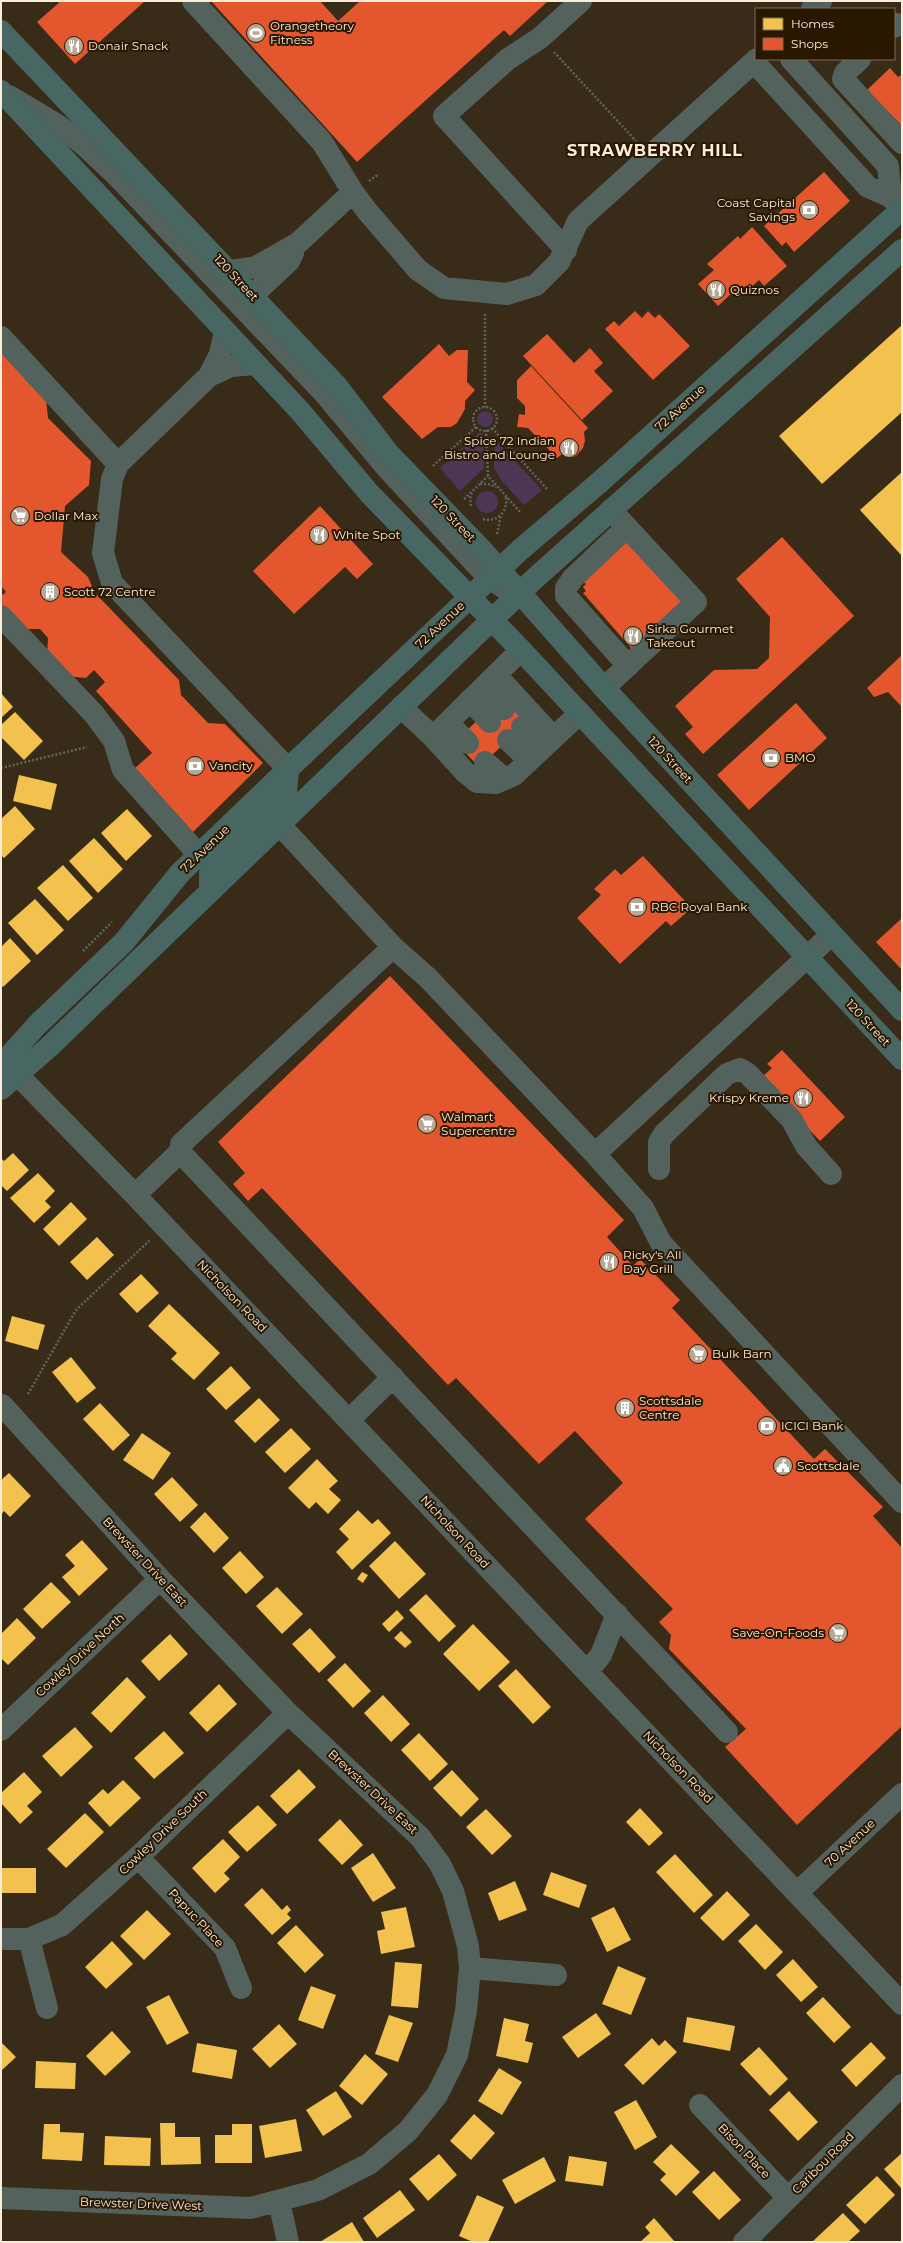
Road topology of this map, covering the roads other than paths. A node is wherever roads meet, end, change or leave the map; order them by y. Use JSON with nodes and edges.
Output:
{"nodes":[{"id":1,"x":194,"y":1,"type":"edge"},
{"id":2,"x":581,"y":1,"type":"edge"},
{"id":3,"x":821,"y":1,"type":"edge"},
{"id":4,"x":813,"y":8,"type":"edge"},
{"id":5,"x":1,"y":31,"type":"edge"},
{"id":6,"x":792,"y":60,"type":"edge"},
{"id":7,"x":859,"y":60,"type":"edge"},
{"id":8,"x":755,"y":61,"type":"edge"},
{"id":9,"x":1,"y":91,"type":"edge"},
{"id":10,"x":902,"y":143,"type":"edge"},
{"id":11,"x":360,"y":187,"type":"junction"},
{"id":12,"x":899,"y":207,"type":"edge"},
{"id":13,"x":298,"y":243,"type":"junction"},
{"id":14,"x":566,"y":250,"type":"junction"},
{"id":15,"x":902,"y":250,"type":"edge"},
{"id":16,"x":230,"y":271,"type":"junction"},
{"id":17,"x":252,"y":295,"type":"junction"},
{"id":18,"x":225,"y":331,"type":"junction"},
{"id":19,"x":1,"y":337,"type":"edge"},
{"id":20,"x":256,"y":364,"type":"junction"},
{"id":21,"x":210,"y":376,"type":"junction"},
{"id":22,"x":118,"y":464,"type":"junction"},
{"id":23,"x":611,"y":510,"type":"junction"},
{"id":24,"x":627,"y":527,"type":"junction"},
{"id":25,"x":494,"y":574,"type":"junction"},
{"id":26,"x":519,"y":594,"type":"junction"},
{"id":27,"x":469,"y":598,"type":"junction"},
{"id":28,"x":1,"y":616,"type":"edge"},
{"id":29,"x":491,"y":620,"type":"junction"},
{"id":30,"x":521,"y":650,"type":"junction"},
{"id":31,"x":628,"y":666,"type":"junction"},
{"id":32,"x":483,"y":688,"type":"junction"},
{"id":33,"x":604,"y":688,"type":"junction"},
{"id":34,"x":401,"y":707,"type":"junction"},
{"id":35,"x":580,"y":713,"type":"junction"},
{"id":36,"x":497,"y":715,"type":"dead end"},
{"id":37,"x":440,"y":730,"type":"junction"},
{"id":38,"x":515,"y":733,"type":"dead end"},
{"id":39,"x":468,"y":744,"type":"dead end"},
{"id":40,"x":541,"y":748,"type":"junction"},
{"id":41,"x":485,"y":762,"type":"dead end"},
{"id":42,"x":288,"y":768,"type":"junction"},
{"id":43,"x":505,"y":779,"type":"junction"},
{"id":44,"x":279,"y":824,"type":"junction"},
{"id":45,"x":198,"y":855,"type":"junction"},
{"id":46,"x":210,"y":891,"type":"junction"},
{"id":47,"x":831,"y":935,"type":"junction"},
{"id":48,"x":393,"y":947,"type":"junction"},
{"id":49,"x":807,"y":957,"type":"junction"},
{"id":50,"x":902,"y":1010,"type":"edge"},
{"id":51,"x":902,"y":1059,"type":"edge"},
{"id":52,"x":8,"y":1067,"type":"edge"},
{"id":53,"x":1,"y":1090,"type":"edge"},
{"id":54,"x":180,"y":1152,"type":"junction"},
{"id":55,"x":595,"y":1154,"type":"junction"},
{"id":56,"x":659,"y":1169,"type":"dead end"},
{"id":57,"x":831,"y":1174,"type":"dead end"},
{"id":58,"x":135,"y":1195,"type":"junction"},
{"id":59,"x":393,"y":1377,"type":"junction"},
{"id":60,"x":2,"y":1406,"type":"edge"},
{"id":61,"x":349,"y":1420,"type":"junction"},
{"id":62,"x":902,"y":1502,"type":"edge"},
{"id":63,"x":160,"y":1579,"type":"junction"},
{"id":64,"x":617,"y":1614,"type":"junction"},
{"id":65,"x":587,"y":1672,"type":"junction"},
{"id":66,"x":288,"y":1713,"type":"junction"},
{"id":67,"x":1,"y":1730,"type":"edge"},
{"id":68,"x":727,"y":1732,"type":"dead end"},
{"id":69,"x":902,"y":1794,"type":"edge"},
{"id":70,"x":138,"y":1857,"type":"junction"},
{"id":71,"x":798,"y":1892,"type":"junction"},
{"id":72,"x":1,"y":1939,"type":"edge"},
{"id":73,"x":30,"y":1939,"type":"junction"},
{"id":74,"x":470,"y":1968,"type":"junction"},
{"id":75,"x":556,"y":1975,"type":"dead end"},
{"id":76,"x":241,"y":1988,"type":"dead end"},
{"id":77,"x":902,"y":2004,"type":"edge"},
{"id":78,"x":47,"y":2008,"type":"dead end"},
{"id":79,"x":902,"y":2085,"type":"edge"},
{"id":80,"x":700,"y":2105,"type":"dead end"},
{"id":81,"x":1,"y":2198,"type":"edge"},
{"id":82,"x":788,"y":2198,"type":"junction"},
{"id":83,"x":279,"y":2201,"type":"junction"},
{"id":84,"x":288,"y":2242,"type":"edge"},
{"id":85,"x":744,"y":2242,"type":"edge"}],
"edges":[{"from":1,"to":11,"type":"street"},
{"from":2,"to":14,"type":"street"},
{"from":3,"to":4,"type":"street"},
{"from":5,"to":16,"type":"main road","name":"120 Street"},
{"from":6,"to":12,"type":"street"},
{"from":7,"to":10,"type":"street"},
{"from":8,"to":12,"type":"street"},
{"from":8,"to":14,"type":"street"},
{"from":9,"to":18,"type":"main road","name":"120 Street"},
{"from":9,"to":25,"type":"street"},
{"from":11,"to":13,"type":"street"},
{"from":11,"to":14,"type":"street"},
{"from":12,"to":25,"type":"main road","name":"72 Avenue"},
{"from":13,"to":16,"type":"street"},
{"from":13,"to":17,"type":"street"},
{"from":15,"to":23,"type":"main road","name":"72 Avenue"},
{"from":16,"to":17,"type":"main road","name":"120 Street"},
{"from":17,"to":25,"type":"main road","name":"120 Street"},
{"from":18,"to":20,"type":"main road","name":"120 Street"},
{"from":18,"to":21,"type":"street"},
{"from":19,"to":22,"type":"street"},
{"from":20,"to":21,"type":"street"},
{"from":20,"to":27,"type":"main road","name":"120 Street"},
{"from":21,"to":22,"type":"street"},
{"from":22,"to":42,"type":"street"},
{"from":23,"to":24,"type":"street"},
{"from":23,"to":26,"type":"main road","name":"72 Avenue"},
{"from":24,"to":31,"type":"street"},
{"from":24,"to":31,"type":"street"},
{"from":25,"to":26,"type":"main road","name":"120 Street"},
{"from":25,"to":27,"type":"main road","name":"72 Avenue"},
{"from":26,"to":29,"type":"main road","name":"72 Avenue"},
{"from":26,"to":33,"type":"main road","name":"120 Street"},
{"from":27,"to":29,"type":"main road","name":"120 Street"},
{"from":27,"to":42,"type":"main road","name":"72 Avenue"},
{"from":28,"to":45,"type":"street"},
{"from":29,"to":30,"type":"main road","name":"120 Street"},
{"from":29,"to":34,"type":"main road","name":"72 Avenue"},
{"from":30,"to":32,"type":"street"},
{"from":30,"to":35,"type":"main road","name":"120 Street"},
{"from":31,"to":33,"type":"street"},
{"from":32,"to":36,"type":"street"},
{"from":32,"to":37,"type":"street"},
{"from":32,"to":40,"type":"street"},
{"from":33,"to":47,"type":"main road","name":"120 Street"},
{"from":34,"to":37,"type":"street"},
{"from":34,"to":44,"type":"main road","name":"72 Avenue"},
{"from":35,"to":40,"type":"street"},
{"from":35,"to":49,"type":"main road","name":"120 Street"},
{"from":37,"to":39,"type":"street"},
{"from":37,"to":43,"type":"street"},
{"from":38,"to":40,"type":"street"},
{"from":40,"to":43,"type":"street"},
{"from":41,"to":43,"type":"street"},
{"from":42,"to":45,"type":"main road","name":"72 Avenue"},
{"from":42,"to":46,"type":"main road"},
{"from":44,"to":46,"type":"main road","name":"72 Avenue"},
{"from":44,"to":48,"type":"street"},
{"from":45,"to":52,"type":"main road","name":"72 Avenue"},
{"from":46,"to":52,"type":"main road","name":"72 Avenue"},
{"from":47,"to":49,"type":"street"},
{"from":47,"to":50,"type":"main road","name":"120 Street"},
{"from":48,"to":54,"type":"street"},
{"from":48,"to":55,"type":"street"},
{"from":49,"to":51,"type":"main road","name":"120 Street"},
{"from":49,"to":55,"type":"street"},
{"from":52,"to":53,"type":"main road","name":"72 Avenue"},
{"from":52,"to":58,"type":"street","name":"Nicholson Road"},
{"from":54,"to":58,"type":"street"},
{"from":54,"to":59,"type":"street"},
{"from":55,"to":62,"type":"street"},
{"from":56,"to":57,"type":"street"},
{"from":58,"to":61,"type":"street","name":"Nicholson Road"},
{"from":59,"to":61,"type":"street"},
{"from":59,"to":64,"type":"street"},
{"from":60,"to":63,"type":"street","name":"Brewster Drive East"},
{"from":61,"to":65,"type":"street","name":"Nicholson Road"},
{"from":63,"to":66,"type":"street","name":"Brewster Drive East"},
{"from":63,"to":67,"type":"street","name":"Cowley Drive North"},
{"from":64,"to":65,"type":"street"},
{"from":64,"to":68,"type":"street"},
{"from":65,"to":71,"type":"street","name":"Nicholson Road"},
{"from":66,"to":70,"type":"street","name":"Cowley Drive South"},
{"from":66,"to":74,"type":"street","name":"Brewster Drive East"},
{"from":69,"to":71,"type":"street","name":"70 Avenue"},
{"from":70,"to":73,"type":"street","name":"Cowley Drive South"},
{"from":70,"to":76,"type":"street","name":"Papuc Place"},
{"from":71,"to":77,"type":"street","name":"Nicholson Road"},
{"from":72,"to":73,"type":"street","name":"Cowley Drive South"},
{"from":73,"to":78,"type":"street"},
{"from":74,"to":75,"type":"street"},
{"from":74,"to":83,"type":"street","name":"Brewster Drive East"},
{"from":79,"to":82,"type":"street","name":"Caribou Road"},
{"from":80,"to":82,"type":"street","name":"Bison Place"},
{"from":81,"to":83,"type":"street","name":"Brewster Drive West"},
{"from":82,"to":85,"type":"street","name":"Caribou Road"},
{"from":83,"to":84,"type":"street"}]}
